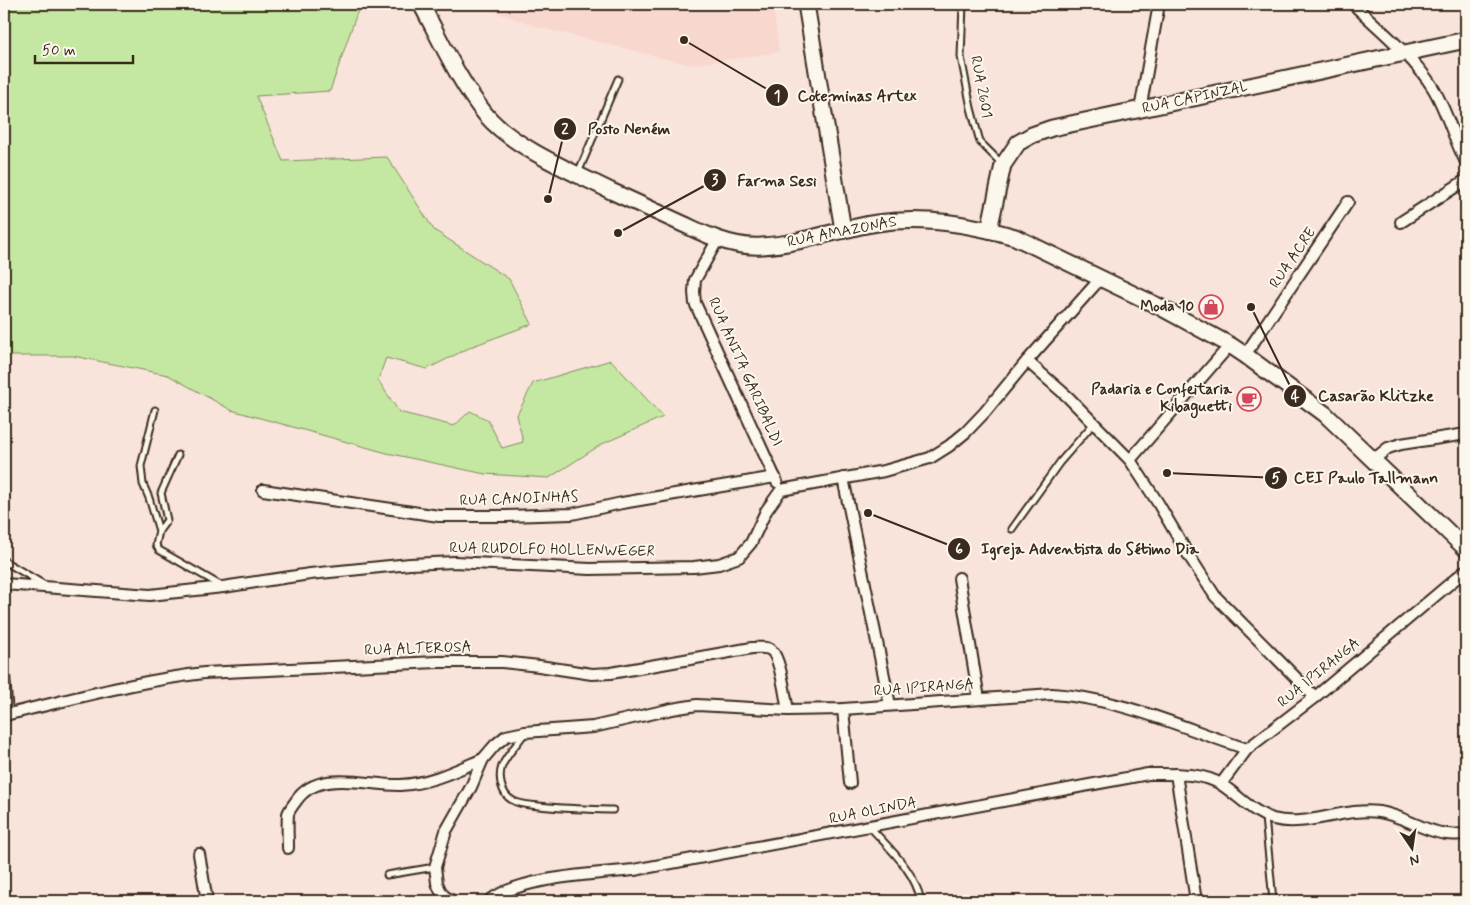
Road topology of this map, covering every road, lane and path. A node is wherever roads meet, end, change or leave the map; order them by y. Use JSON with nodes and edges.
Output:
{"nodes":[{"id":1,"x":422,"y":4,"type":"edge"},
{"id":2,"x":806,"y":4,"type":"edge"},
{"id":3,"x":963,"y":4,"type":"edge"},
{"id":4,"x":1159,"y":4,"type":"edge"},
{"id":5,"x":1353,"y":4,"type":"edge"},
{"id":6,"x":1466,"y":40,"type":"edge"},
{"id":7,"x":1404,"y":54,"type":"junction"},
{"id":8,"x":618,"y":79,"type":"dead end"},
{"id":9,"x":1140,"y":110,"type":"junction"},
{"id":10,"x":1466,"y":162,"type":"edge"},
{"id":11,"x":1003,"y":164,"type":"junction"},
{"id":12,"x":577,"y":174,"type":"junction"},
{"id":13,"x":1466,"y":180,"type":"edge"},
{"id":14,"x":1348,"y":202,"type":"dead end"},
{"id":15,"x":1401,"y":222,"type":"dead end"},
{"id":16,"x":843,"y":230,"type":"junction"},
{"id":17,"x":989,"y":230,"type":"junction"},
{"id":18,"x":718,"y":239,"type":"junction"},
{"id":19,"x":1101,"y":278,"type":"junction"},
{"id":20,"x":1230,"y":345,"type":"junction"},
{"id":21,"x":1245,"y":355,"type":"junction"},
{"id":22,"x":1027,"y":361,"type":"junction"},
{"id":23,"x":155,"y":410,"type":"dead end"},
{"id":24,"x":1094,"y":423,"type":"junction"},
{"id":25,"x":1466,"y":434,"type":"edge"},
{"id":26,"x":178,"y":455,"type":"dead end"},
{"id":27,"x":1130,"y":460,"type":"junction"},
{"id":28,"x":1373,"y":460,"type":"junction"},
{"id":29,"x":775,"y":477,"type":"junction"},
{"id":30,"x":843,"y":478,"type":"junction"},
{"id":31,"x":263,"y":490,"type":"dead end"},
{"id":32,"x":781,"y":490,"type":"junction"},
{"id":33,"x":1012,"y":529,"type":"dead end"},
{"id":34,"x":159,"y":531,"type":"junction"},
{"id":35,"x":1466,"y":549,"type":"edge"},
{"id":36,"x":4,"y":561,"type":"edge"},
{"id":37,"x":1466,"y":570,"type":"edge"},
{"id":38,"x":959,"y":578,"type":"dead end"},
{"id":39,"x":4,"y":584,"type":"edge"},
{"id":40,"x":48,"y":587,"type":"junction"},
{"id":41,"x":223,"y":587,"type":"junction"},
{"id":42,"x":4,"y":676,"type":"edge"},
{"id":43,"x":1315,"y":697,"type":"junction"},
{"id":44,"x":979,"y":699,"type":"junction"},
{"id":45,"x":890,"y":705,"type":"junction"},
{"id":46,"x":843,"y":709,"type":"junction"},
{"id":47,"x":788,"y":710,"type":"junction"},
{"id":48,"x":5,"y":715,"type":"edge"},
{"id":49,"x":525,"y":732,"type":"junction"},
{"id":50,"x":1247,"y":749,"type":"junction"},
{"id":51,"x":483,"y":759,"type":"junction"},
{"id":52,"x":1176,"y":774,"type":"junction"},
{"id":53,"x":850,"y":783,"type":"dead end"},
{"id":54,"x":1221,"y":784,"type":"junction"},
{"id":55,"x":613,"y":810,"type":"dead end"},
{"id":56,"x":1265,"y":816,"type":"junction"},
{"id":57,"x":870,"y":827,"type":"junction"},
{"id":58,"x":1466,"y":834,"type":"edge"},
{"id":59,"x":288,"y":848,"type":"dead end"},
{"id":60,"x":199,"y":854,"type":"dead end"},
{"id":61,"x":435,"y":867,"type":"junction"},
{"id":62,"x":387,"y":875,"type":"dead end"},
{"id":63,"x":207,"y":901,"type":"edge"},
{"id":64,"x":452,"y":901,"type":"edge"},
{"id":65,"x":489,"y":901,"type":"edge"},
{"id":66,"x":921,"y":901,"type":"edge"},
{"id":67,"x":1196,"y":901,"type":"edge"},
{"id":68,"x":1273,"y":901,"type":"edge"}],
"edges":[{"from":1,"to":12,"type":"main road","name":"RUA AMAZONAS"},
{"from":2,"to":16,"type":"main road"},
{"from":3,"to":11,"type":"lane","name":"RUA 2601"},
{"from":4,"to":9,"type":"street"},
{"from":5,"to":7,"type":"street"},
{"from":6,"to":7,"type":"main road","name":"RUA CAPINZAL"},
{"from":7,"to":9,"type":"main road","name":"RUA CAPINZAL"},
{"from":7,"to":10,"type":"street"},
{"from":8,"to":12,"type":"lane"},
{"from":9,"to":11,"type":"main road","name":"RUA CAPINZAL"},
{"from":11,"to":17,"type":"main road","name":"RUA CAPINZAL"},
{"from":12,"to":18,"type":"main road","name":"RUA AMAZONAS"},
{"from":13,"to":15,"type":"street"},
{"from":14,"to":21,"type":"street","name":"RUA ACRE"},
{"from":16,"to":17,"type":"main road","name":"RUA AMAZONAS"},
{"from":16,"to":18,"type":"main road","name":"RUA AMAZONAS"},
{"from":17,"to":19,"type":"main road","name":"RUA AMAZONAS"},
{"from":18,"to":29,"type":"street","name":"RUA ANITA GARIBALDI"},
{"from":19,"to":20,"type":"main road","name":"RUA AMAZONAS"},
{"from":19,"to":22,"type":"street"},
{"from":20,"to":21,"type":"main road","name":"RUA AMAZONAS"},
{"from":20,"to":27,"type":"street"},
{"from":21,"to":28,"type":"main road","name":"RUA AMAZONAS"},
{"from":22,"to":24,"type":"street"},
{"from":22,"to":30,"type":"street"},
{"from":23,"to":34,"type":"lane"},
{"from":24,"to":27,"type":"street"},
{"from":24,"to":33,"type":"lane"},
{"from":25,"to":28,"type":"street"},
{"from":26,"to":34,"type":"lane"},
{"from":27,"to":43,"type":"street"},
{"from":28,"to":35,"type":"main road","name":"RUA AMAZONAS"},
{"from":29,"to":31,"type":"street","name":"RUA CANOINHAS"},
{"from":29,"to":32,"type":"street","name":"RUA ANITA GARIBALDI"},
{"from":30,"to":32,"type":"street"},
{"from":30,"to":45,"type":"street"},
{"from":32,"to":41,"type":"street","name":"RUA RUDOLFO HOLLENWEGER"},
{"from":34,"to":41,"type":"lane"},
{"from":36,"to":40,"type":"lane"},
{"from":37,"to":43,"type":"street","name":"RUA IPIRANGA"},
{"from":38,"to":44,"type":"street"},
{"from":39,"to":40,"type":"street","name":"RUA RUDOLFO HOLLENWEGER"},
{"from":40,"to":41,"type":"street","name":"RUA RUDOLFO HOLLENWEGER"},
{"from":42,"to":48,"type":"street"},
{"from":43,"to":50,"type":"street","name":"RUA IPIRANGA"},
{"from":44,"to":45,"type":"street","name":"RUA IPIRANGA"},
{"from":44,"to":50,"type":"street","name":"RUA IPIRANGA"},
{"from":45,"to":46,"type":"street","name":"RUA IPIRANGA"},
{"from":46,"to":47,"type":"street","name":"RUA IPIRANGA"},
{"from":46,"to":53,"type":"street"},
{"from":47,"to":48,"type":"street","name":"RUA ALTEROSA"},
{"from":47,"to":49,"type":"street","name":"RUA IPIRANGA"},
{"from":49,"to":51,"type":"street","name":"RUA IPIRANGA"},
{"from":49,"to":55,"type":"lane"},
{"from":50,"to":54,"type":"street"},
{"from":51,"to":59,"type":"street"},
{"from":51,"to":61,"type":"street","name":"RUA IPIRANGA"},
{"from":52,"to":54,"type":"street","name":"RUA OLINDA"},
{"from":52,"to":57,"type":"street","name":"RUA OLINDA"},
{"from":52,"to":67,"type":"street"},
{"from":54,"to":56,"type":"street"},
{"from":56,"to":58,"type":"street"},
{"from":56,"to":68,"type":"lane"},
{"from":57,"to":65,"type":"street","name":"RUA OLINDA"},
{"from":57,"to":66,"type":"lane"},
{"from":60,"to":63,"type":"street"},
{"from":61,"to":62,"type":"lane"},
{"from":61,"to":64,"type":"street"}]}
